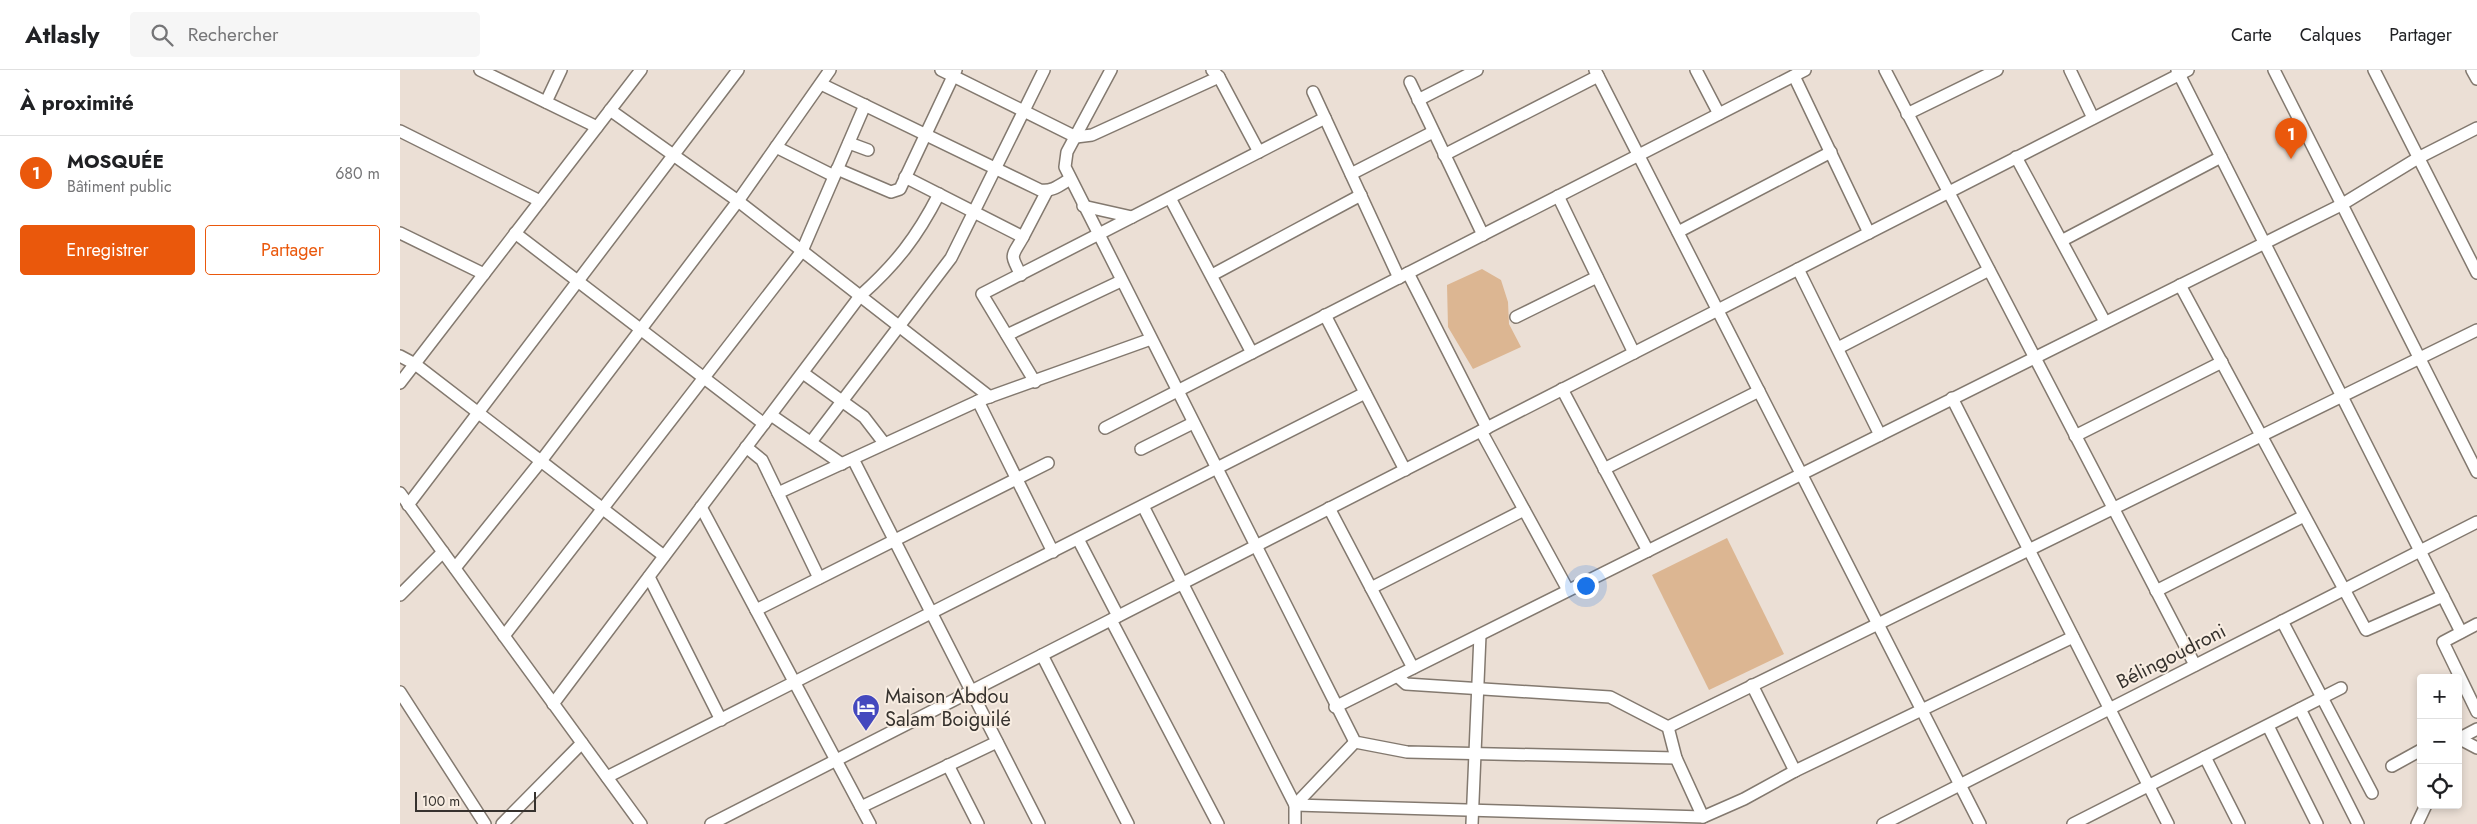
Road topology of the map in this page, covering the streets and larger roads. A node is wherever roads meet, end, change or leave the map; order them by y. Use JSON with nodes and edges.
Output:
{"nodes":[{"id":1,"x":480,"y":70,"type":"edge"},
{"id":2,"x":561,"y":70,"type":"edge"},
{"id":3,"x":641,"y":70,"type":"edge"},
{"id":4,"x":738,"y":70,"type":"edge"},
{"id":5,"x":830,"y":70,"type":"edge"},
{"id":6,"x":941,"y":70,"type":"edge"},
{"id":7,"x":1044,"y":70,"type":"edge"},
{"id":8,"x":1110,"y":70,"type":"edge"},
{"id":9,"x":1476,"y":70,"type":"edge"},
{"id":10,"x":1696,"y":70,"type":"edge"},
{"id":11,"x":1805,"y":70,"type":"edge"},
{"id":12,"x":1884,"y":70,"type":"edge"},
{"id":13,"x":1997,"y":70,"type":"edge"},
{"id":14,"x":2070,"y":70,"type":"edge"},
{"id":15,"x":2274,"y":70,"type":"edge"},
{"id":16,"x":2374,"y":70,"type":"edge"},
{"id":17,"x":2472,"y":70,"type":"edge"},
{"id":18,"x":2181,"y":72,"type":"edge"},
{"id":19,"x":954,"y":73,"type":"edge"},
{"id":20,"x":1597,"y":73,"type":"edge"},
{"id":21,"x":1215,"y":74,"type":"edge"},
{"id":22,"x":1794,"y":76,"type":"junction"},
{"id":23,"x":2477,"y":79,"type":"edge"},
{"id":24,"x":1410,"y":82,"type":"dead end"},
{"id":25,"x":821,"y":84,"type":"junction"},
{"id":26,"x":1313,"y":92,"type":"dead end"},
{"id":27,"x":1418,"y":100,"type":"junction"},
{"id":28,"x":546,"y":102,"type":"junction"},
{"id":29,"x":865,"y":106,"type":"junction"},
{"id":30,"x":610,"y":110,"type":"junction"},
{"id":31,"x":1024,"y":111,"type":"junction"},
{"id":32,"x":1720,"y":114,"type":"junction"},
{"id":33,"x":1907,"y":114,"type":"junction"},
{"id":34,"x":1325,"y":118,"type":"junction"},
{"id":35,"x":2093,"y":118,"type":"junction"},
{"id":36,"x":597,"y":127,"type":"junction"},
{"id":37,"x":2477,"y":128,"type":"edge"},
{"id":38,"x":400,"y":132,"type":"edge"},
{"id":39,"x":1433,"y":132,"type":"junction"},
{"id":40,"x":924,"y":134,"type":"junction"},
{"id":41,"x":1076,"y":137,"type":"junction"},
{"id":42,"x":849,"y":143,"type":"junction"},
{"id":43,"x":776,"y":147,"type":"junction"},
{"id":44,"x":868,"y":150,"type":"dead end"},
{"id":45,"x":1258,"y":152,"type":"junction"},
{"id":46,"x":1831,"y":152,"type":"junction"},
{"id":47,"x":1444,"y":155,"type":"junction"},
{"id":48,"x":1639,"y":155,"type":"junction"},
{"id":49,"x":673,"y":156,"type":"junction"},
{"id":50,"x":2221,"y":157,"type":"junction"},
{"id":51,"x":2016,"y":158,"type":"junction"},
{"id":52,"x":2418,"y":158,"type":"junction"},
{"id":53,"x":996,"y":169,"type":"junction"},
{"id":54,"x":836,"y":173,"type":"junction"},
{"id":55,"x":1351,"y":174,"type":"junction"},
{"id":56,"x":905,"y":177,"type":"junction"},
{"id":57,"x":1070,"y":179,"type":"junction"},
{"id":58,"x":1047,"y":192,"type":"junction"},
{"id":59,"x":1948,"y":192,"type":"junction"},
{"id":60,"x":939,"y":194,"type":"junction"},
{"id":61,"x":1361,"y":194,"type":"junction"},
{"id":62,"x":1558,"y":196,"type":"junction"},
{"id":63,"x":1170,"y":198,"type":"junction"},
{"id":64,"x":540,"y":201,"type":"junction"},
{"id":65,"x":738,"y":201,"type":"junction"},
{"id":66,"x":2341,"y":205,"type":"junction"},
{"id":67,"x":1083,"y":206,"type":"junction"},
{"id":68,"x":973,"y":212,"type":"junction"},
{"id":69,"x":1132,"y":218,"type":"junction"},
{"id":70,"x":1678,"y":232,"type":"junction"},
{"id":71,"x":400,"y":233,"type":"edge"},
{"id":72,"x":516,"y":233,"type":"junction"},
{"id":73,"x":1869,"y":233,"type":"junction"},
{"id":74,"x":1098,"y":235,"type":"junction"},
{"id":75,"x":1483,"y":235,"type":"junction"},
{"id":76,"x":1023,"y":237,"type":"junction"},
{"id":77,"x":2063,"y":240,"type":"junction"},
{"id":78,"x":2264,"y":243,"type":"junction"},
{"id":79,"x":802,"y":251,"type":"junction"},
{"id":80,"x":1798,"y":269,"type":"junction"},
{"id":81,"x":1989,"y":270,"type":"junction"},
{"id":82,"x":2477,"y":273,"type":"edge"},
{"id":83,"x":484,"y":274,"type":"junction"},
{"id":84,"x":1021,"y":275,"type":"junction"},
{"id":85,"x":1212,"y":275,"type":"junction"},
{"id":86,"x":1404,"y":275,"type":"junction"},
{"id":87,"x":1597,"y":277,"type":"junction"},
{"id":88,"x":1121,"y":280,"type":"junction"},
{"id":89,"x":578,"y":281,"type":"junction"},
{"id":90,"x":2180,"y":285,"type":"junction"},
{"id":91,"x":860,"y":296,"type":"junction"},
{"id":92,"x":1718,"y":310,"type":"junction"},
{"id":93,"x":1325,"y":316,"type":"junction"},
{"id":94,"x":1516,"y":317,"type":"dead end"},
{"id":95,"x":2105,"y":322,"type":"junction"},
{"id":96,"x":899,"y":326,"type":"junction"},
{"id":97,"x":640,"y":329,"type":"junction"},
{"id":98,"x":2477,"y":330,"type":"edge"},
{"id":99,"x":1007,"y":335,"type":"junction"},
{"id":100,"x":1150,"y":340,"type":"junction"},
{"id":101,"x":1838,"y":348,"type":"junction"},
{"id":102,"x":1634,"y":352,"type":"junction"},
{"id":103,"x":1252,"y":353,"type":"junction"},
{"id":104,"x":400,"y":356,"type":"edge"},
{"id":105,"x":2034,"y":358,"type":"junction"},
{"id":106,"x":2419,"y":358,"type":"junction"},
{"id":107,"x":2222,"y":362,"type":"junction"},
{"id":108,"x":415,"y":364,"type":"junction"},
{"id":109,"x":803,"y":373,"type":"junction"},
{"id":110,"x":704,"y":378,"type":"junction"},
{"id":111,"x":1035,"y":382,"type":"junction"},
{"id":112,"x":400,"y":383,"type":"edge"},
{"id":113,"x":1562,"y":389,"type":"junction"},
{"id":114,"x":1759,"y":391,"type":"junction"},
{"id":115,"x":1177,"y":392,"type":"junction"},
{"id":116,"x":1366,"y":393,"type":"junction"},
{"id":117,"x":2342,"y":396,"type":"junction"},
{"id":118,"x":990,"y":397,"type":"junction"},
{"id":119,"x":1952,"y":398,"type":"junction"},
{"id":120,"x":842,"y":400,"type":"junction"},
{"id":121,"x":978,"y":402,"type":"junction"},
{"id":122,"x":478,"y":412,"type":"junction"},
{"id":123,"x":767,"y":420,"type":"junction"},
{"id":124,"x":1193,"y":423,"type":"junction"},
{"id":125,"x":1105,"y":428,"type":"dead end"},
{"id":126,"x":1484,"y":429,"type":"junction"},
{"id":127,"x":1880,"y":435,"type":"junction"},
{"id":128,"x":2075,"y":436,"type":"junction"},
{"id":129,"x":2261,"y":436,"type":"junction"},
{"id":130,"x":810,"y":442,"type":"junction"},
{"id":131,"x":884,"y":443,"type":"junction"},
{"id":132,"x":746,"y":447,"type":"junction"},
{"id":133,"x":1141,"y":449,"type":"dead end"},
{"id":134,"x":541,"y":461,"type":"junction"},
{"id":135,"x":848,"y":462,"type":"junction"},
{"id":136,"x":1048,"y":463,"type":"dead end"},
{"id":137,"x":1216,"y":469,"type":"junction"},
{"id":138,"x":1604,"y":469,"type":"junction"},
{"id":139,"x":1405,"y":470,"type":"junction"},
{"id":140,"x":2477,"y":472,"type":"edge"},
{"id":141,"x":1802,"y":474,"type":"junction"},
{"id":142,"x":1016,"y":479,"type":"junction"},
{"id":143,"x":778,"y":493,"type":"junction"},
{"id":144,"x":400,"y":494,"type":"edge"},
{"id":145,"x":408,"y":505,"type":"junction"},
{"id":146,"x":1143,"y":506,"type":"junction"},
{"id":147,"x":702,"y":507,"type":"junction"},
{"id":148,"x":602,"y":508,"type":"junction"},
{"id":149,"x":1329,"y":508,"type":"junction"},
{"id":150,"x":2113,"y":508,"type":"junction"},
{"id":151,"x":1524,"y":510,"type":"junction"},
{"id":152,"x":2304,"y":516,"type":"junction"},
{"id":153,"x":2477,"y":522,"type":"edge"},
{"id":154,"x":1078,"y":539,"type":"junction"},
{"id":155,"x":894,"y":540,"type":"junction"},
{"id":156,"x":1254,"y":546,"type":"junction"},
{"id":157,"x":2029,"y":550,"type":"junction"},
{"id":158,"x":1648,"y":551,"type":"junction"},
{"id":159,"x":2420,"y":551,"type":"junction"},
{"id":160,"x":443,"y":552,"type":"junction"},
{"id":161,"x":1053,"y":552,"type":"junction"},
{"id":162,"x":664,"y":556,"type":"junction"},
{"id":163,"x":454,"y":568,"type":"junction"},
{"id":164,"x":649,"y":577,"type":"junction"},
{"id":165,"x":819,"y":578,"type":"junction"},
{"id":166,"x":1182,"y":583,"type":"junction"},
{"id":167,"x":1371,"y":588,"type":"junction"},
{"id":168,"x":1568,"y":590,"type":"junction"},
{"id":169,"x":2344,"y":590,"type":"junction"},
{"id":170,"x":2156,"y":591,"type":"junction"},
{"id":171,"x":400,"y":595,"type":"edge"},
{"id":172,"x":2443,"y":596,"type":"junction"},
{"id":173,"x":756,"y":610,"type":"junction"},
{"id":174,"x":931,"y":613,"type":"junction"},
{"id":175,"x":1114,"y":618,"type":"junction"},
{"id":176,"x":2282,"y":621,"type":"junction"},
{"id":177,"x":1878,"y":624,"type":"junction"},
{"id":178,"x":2477,"y":624,"type":"edge"},
{"id":179,"x":2461,"y":632,"type":"junction"},
{"id":180,"x":1480,"y":635,"type":"junction"},
{"id":181,"x":504,"y":636,"type":"junction"},
{"id":182,"x":2073,"y":637,"type":"junction"},
{"id":183,"x":1042,"y":655,"type":"junction"},
{"id":184,"x":2195,"y":665,"type":"junction"},
{"id":185,"x":1413,"y":668,"type":"junction"},
{"id":186,"x":1396,"y":676,"type":"junction"},
{"id":187,"x":795,"y":682,"type":"junction"},
{"id":188,"x":1752,"y":685,"type":"junction"},
{"id":189,"x":1477,"y":688,"type":"junction"},
{"id":190,"x":2341,"y":688,"type":"dead end"},
{"id":191,"x":971,"y":691,"type":"junction"},
{"id":192,"x":400,"y":692,"type":"edge"},
{"id":193,"x":2322,"y":698,"type":"junction"},
{"id":194,"x":553,"y":704,"type":"junction"},
{"id":195,"x":1335,"y":707,"type":"junction"},
{"id":196,"x":2110,"y":709,"type":"junction"},
{"id":197,"x":2300,"y":709,"type":"junction"},
{"id":198,"x":1922,"y":711,"type":"junction"},
{"id":199,"x":2477,"y":712,"type":"edge"},
{"id":200,"x":721,"y":720,"type":"junction"},
{"id":201,"x":2268,"y":726,"type":"junction"},
{"id":202,"x":1668,"y":727,"type":"junction"},
{"id":203,"x":2477,"y":729,"type":"edge"},
{"id":204,"x":2462,"y":737,"type":"edge"},
{"id":205,"x":2462,"y":741,"type":"edge"},
{"id":206,"x":997,"y":742,"type":"junction"},
{"id":207,"x":1355,"y":742,"type":"junction"},
{"id":208,"x":582,"y":743,"type":"junction"},
{"id":209,"x":2477,"y":748,"type":"edge"},
{"id":210,"x":2417,"y":752,"type":"edge"},
{"id":211,"x":1474,"y":754,"type":"junction"},
{"id":212,"x":2205,"y":757,"type":"junction"},
{"id":213,"x":1676,"y":758,"type":"junction"},
{"id":214,"x":836,"y":760,"type":"junction"},
{"id":215,"x":948,"y":765,"type":"junction"},
{"id":216,"x":2392,"y":766,"type":"dead end"},
{"id":217,"x":1795,"y":771,"type":"junction"},
{"id":218,"x":607,"y":778,"type":"junction"},
{"id":219,"x":1960,"y":785,"type":"junction"},
{"id":220,"x":2148,"y":786,"type":"junction"},
{"id":221,"x":2372,"y":793,"type":"dead end"},
{"id":222,"x":1295,"y":805,"type":"junction"},
{"id":223,"x":861,"y":807,"type":"junction"},
{"id":224,"x":2424,"y":809,"type":"edge"},
{"id":225,"x":1472,"y":810,"type":"junction"},
{"id":226,"x":1702,"y":817,"type":"junction"},
{"id":227,"x":484,"y":824,"type":"edge"},
{"id":228,"x":502,"y":824,"type":"edge"},
{"id":229,"x":641,"y":824,"type":"edge"},
{"id":230,"x":711,"y":824,"type":"edge"},
{"id":231,"x":870,"y":824,"type":"edge"},
{"id":232,"x":978,"y":824,"type":"edge"},
{"id":233,"x":1039,"y":824,"type":"edge"},
{"id":234,"x":1128,"y":824,"type":"edge"},
{"id":235,"x":1218,"y":824,"type":"edge"},
{"id":236,"x":1295,"y":824,"type":"edge"},
{"id":237,"x":1472,"y":824,"type":"edge"},
{"id":238,"x":1883,"y":824,"type":"edge"},
{"id":239,"x":1980,"y":824,"type":"edge"},
{"id":240,"x":2073,"y":824,"type":"edge"},
{"id":241,"x":2168,"y":824,"type":"edge"},
{"id":242,"x":2239,"y":824,"type":"edge"},
{"id":243,"x":2317,"y":824,"type":"edge"},
{"id":244,"x":2358,"y":824,"type":"edge"},
{"id":245,"x":2417,"y":824,"type":"edge"}],
"edges":[{"from":1,"to":28,"type":"street"},
{"from":2,"to":28,"type":"street"},
{"from":3,"to":30,"type":"street"},
{"from":4,"to":49,"type":"street"},
{"from":5,"to":25,"type":"street"},
{"from":6,"to":19,"type":"street"},
{"from":7,"to":31,"type":"street"},
{"from":8,"to":41,"type":"street"},
{"from":9,"to":27,"type":"street"},
{"from":10,"to":32,"type":"street"},
{"from":11,"to":22,"type":"street"},
{"from":12,"to":33,"type":"street"},
{"from":13,"to":33,"type":"street"},
{"from":14,"to":35,"type":"street"},
{"from":15,"to":66,"type":"street"},
{"from":16,"to":52,"type":"street"},
{"from":17,"to":23,"type":"street"},
{"from":18,"to":35,"type":"street"},
{"from":18,"to":50,"type":"street"},
{"from":19,"to":31,"type":"street"},
{"from":19,"to":40,"type":"street"},
{"from":20,"to":47,"type":"street"},
{"from":20,"to":48,"type":"street"},
{"from":21,"to":41,"type":"street"},
{"from":21,"to":45,"type":"street"},
{"from":22,"to":32,"type":"street"},
{"from":22,"to":46,"type":"street"},
{"from":24,"to":27,"type":"street"},
{"from":25,"to":29,"type":"street"},
{"from":25,"to":43,"type":"street"},
{"from":26,"to":34,"type":"street"},
{"from":27,"to":39,"type":"street"},
{"from":28,"to":36,"type":"street"},
{"from":29,"to":40,"type":"street"},
{"from":29,"to":42,"type":"street"},
{"from":30,"to":36,"type":"street"},
{"from":30,"to":49,"type":"street"},
{"from":31,"to":41,"type":"street"},
{"from":31,"to":53,"type":"street"},
{"from":32,"to":48,"type":"street"},
{"from":33,"to":59,"type":"street"},
{"from":34,"to":45,"type":"street"},
{"from":34,"to":55,"type":"street"},
{"from":35,"to":51,"type":"street"},
{"from":36,"to":64,"type":"street"},
{"from":37,"to":52,"type":"street"},
{"from":38,"to":64,"type":"street"},
{"from":39,"to":47,"type":"street"},
{"from":39,"to":55,"type":"street"},
{"from":40,"to":53,"type":"street"},
{"from":40,"to":56,"type":"street"},
{"from":41,"to":57,"type":"street"},
{"from":42,"to":44,"type":"street"},
{"from":42,"to":54,"type":"street"},
{"from":43,"to":54,"type":"street"},
{"from":43,"to":65,"type":"street"},
{"from":45,"to":63,"type":"street"},
{"from":46,"to":70,"type":"street"},
{"from":46,"to":73,"type":"street"},
{"from":47,"to":75,"type":"street"},
{"from":48,"to":62,"type":"street"},
{"from":48,"to":70,"type":"street"},
{"from":49,"to":65,"type":"street"},
{"from":49,"to":89,"type":"street"},
{"from":50,"to":77,"type":"street"},
{"from":50,"to":78,"type":"street"},
{"from":51,"to":59,"type":"street"},
{"from":51,"to":77,"type":"street"},
{"from":52,"to":66,"type":"street"},
{"from":52,"to":82,"type":"street"},
{"from":53,"to":58,"type":"street"},
{"from":53,"to":68,"type":"street"},
{"from":54,"to":56,"type":"street"},
{"from":54,"to":79,"type":"street"},
{"from":55,"to":61,"type":"street"},
{"from":56,"to":60,"type":"street"},
{"from":57,"to":58,"type":"street"},
{"from":57,"to":67,"type":"street"},
{"from":58,"to":76,"type":"street"},
{"from":59,"to":73,"type":"street"},
{"from":59,"to":81,"type":"street"},
{"from":60,"to":68,"type":"street"},
{"from":60,"to":91,"type":"street"},
{"from":61,"to":85,"type":"street"},
{"from":61,"to":86,"type":"street"},
{"from":62,"to":75,"type":"street"},
{"from":62,"to":87,"type":"street"},
{"from":63,"to":69,"type":"street"},
{"from":63,"to":85,"type":"street"},
{"from":64,"to":72,"type":"street"},
{"from":65,"to":79,"type":"street"},
{"from":65,"to":97,"type":"street"},
{"from":66,"to":78,"type":"street"},
{"from":66,"to":106,"type":"street"},
{"from":67,"to":69,"type":"street"},
{"from":67,"to":74,"type":"street"},
{"from":68,"to":76,"type":"street"},
{"from":68,"to":96,"type":"street"},
{"from":69,"to":74,"type":"street"},
{"from":70,"to":92,"type":"street"},
{"from":71,"to":83,"type":"street"},
{"from":72,"to":83,"type":"street"},
{"from":72,"to":89,"type":"street"},
{"from":73,"to":80,"type":"street"},
{"from":74,"to":84,"type":"street"},
{"from":74,"to":88,"type":"street"},
{"from":75,"to":86,"type":"street"},
{"from":76,"to":84,"type":"street"},
{"from":77,"to":95,"type":"street"},
{"from":78,"to":90,"type":"street"},
{"from":78,"to":117,"type":"street"},
{"from":79,"to":91,"type":"street"},
{"from":79,"to":110,"type":"street"},
{"from":80,"to":92,"type":"street"},
{"from":80,"to":101,"type":"street"},
{"from":81,"to":101,"type":"street"},
{"from":81,"to":105,"type":"street"},
{"from":83,"to":108,"type":"street"},
{"from":84,"to":99,"type":"street"},
{"from":85,"to":103,"type":"street"},
{"from":86,"to":93,"type":"street"},
{"from":86,"to":126,"type":"street"},
{"from":87,"to":94,"type":"street"},
{"from":87,"to":102,"type":"street"},
{"from":88,"to":99,"type":"street"},
{"from":88,"to":100,"type":"street"},
{"from":89,"to":97,"type":"street"},
{"from":89,"to":122,"type":"street"},
{"from":90,"to":95,"type":"street"},
{"from":90,"to":107,"type":"street"},
{"from":91,"to":96,"type":"street"},
{"from":91,"to":109,"type":"street"},
{"from":92,"to":102,"type":"street"},
{"from":92,"to":114,"type":"street"},
{"from":93,"to":103,"type":"street"},
{"from":93,"to":116,"type":"street"},
{"from":95,"to":105,"type":"street"},
{"from":96,"to":118,"type":"street"},
{"from":96,"to":120,"type":"street"},
{"from":97,"to":110,"type":"street"},
{"from":97,"to":134,"type":"street"},
{"from":98,"to":106,"type":"street"},
{"from":99,"to":111,"type":"street"},
{"from":100,"to":111,"type":"street"},
{"from":100,"to":115,"type":"street"},
{"from":101,"to":127,"type":"street"},
{"from":102,"to":113,"type":"street"},
{"from":103,"to":115,"type":"street"},
{"from":104,"to":108,"type":"street"},
{"from":105,"to":119,"type":"street"},
{"from":105,"to":128,"type":"street"},
{"from":106,"to":117,"type":"street"},
{"from":106,"to":140,"type":"street"},
{"from":107,"to":128,"type":"street"},
{"from":107,"to":129,"type":"street"},
{"from":108,"to":112,"type":"street"},
{"from":108,"to":122,"type":"street"},
{"from":109,"to":120,"type":"street"},
{"from":109,"to":123,"type":"street"},
{"from":110,"to":123,"type":"street"},
{"from":110,"to":148,"type":"street"},
{"from":111,"to":118,"type":"street"},
{"from":113,"to":126,"type":"street"},
{"from":113,"to":138,"type":"street"},
{"from":114,"to":138,"type":"street"},
{"from":114,"to":141,"type":"street"},
{"from":115,"to":124,"type":"street"},
{"from":115,"to":125,"type":"street"},
{"from":116,"to":137,"type":"street"},
{"from":116,"to":139,"type":"street"},
{"from":117,"to":129,"type":"street"},
{"from":117,"to":159,"type":"street"},
{"from":118,"to":121,"type":"street"},
{"from":119,"to":127,"type":"street"},
{"from":119,"to":157,"type":"street"},
{"from":120,"to":130,"type":"street"},
{"from":120,"to":131,"type":"street"},
{"from":121,"to":131,"type":"street"},
{"from":121,"to":142,"type":"street"},
{"from":122,"to":134,"type":"street"},
{"from":122,"to":145,"type":"street"},
{"from":123,"to":130,"type":"street"},
{"from":123,"to":132,"type":"street"},
{"from":124,"to":133,"type":"street"},
{"from":124,"to":137,"type":"street"},
{"from":126,"to":139,"type":"street"},
{"from":126,"to":151,"type":"street"},
{"from":127,"to":141,"type":"street"},
{"from":128,"to":150,"type":"street"},
{"from":129,"to":150,"type":"street"},
{"from":129,"to":152,"type":"street"},
{"from":130,"to":135,"type":"street"},
{"from":131,"to":135,"type":"street"},
{"from":132,"to":143,"type":"street"},
{"from":132,"to":147,"type":"street"},
{"from":134,"to":148,"type":"street"},
{"from":134,"to":163,"type":"street"},
{"from":135,"to":143,"type":"street"},
{"from":135,"to":155,"type":"street"},
{"from":136,"to":142,"type":"street"},
{"from":137,"to":146,"type":"street"},
{"from":137,"to":156,"type":"street"},
{"from":138,"to":158,"type":"street"},
{"from":139,"to":149,"type":"street"},
{"from":141,"to":158,"type":"street"},
{"from":141,"to":177,"type":"street"},
{"from":142,"to":155,"type":"street"},
{"from":142,"to":161,"type":"street"},
{"from":143,"to":165,"type":"street"},
{"from":144,"to":145,"type":"street"},
{"from":145,"to":160,"type":"street"},
{"from":146,"to":154,"type":"street"},
{"from":146,"to":166,"type":"street"},
{"from":147,"to":162,"type":"street"},
{"from":147,"to":173,"type":"street"},
{"from":148,"to":162,"type":"street"},
{"from":148,"to":181,"type":"street"},
{"from":149,"to":156,"type":"street"},
{"from":149,"to":167,"type":"street"},
{"from":150,"to":157,"type":"street"},
{"from":150,"to":170,"type":"street"},
{"from":151,"to":167,"type":"street"},
{"from":151,"to":168,"type":"street"},
{"from":152,"to":169,"type":"street"},
{"from":152,"to":170,"type":"street"},
{"from":153,"to":159,"type":"street","name":"Bélingoudroni"},
{"from":154,"to":161,"type":"street"},
{"from":154,"to":175,"type":"street"},
{"from":155,"to":165,"type":"street"},
{"from":155,"to":174,"type":"street"},
{"from":156,"to":166,"type":"street"},
{"from":156,"to":195,"type":"street"},
{"from":157,"to":177,"type":"street"},
{"from":157,"to":182,"type":"street"},
{"from":158,"to":168,"type":"street"},
{"from":159,"to":169,"type":"street","name":"Bélingoudroni"},
{"from":159,"to":172,"type":"street"},
{"from":160,"to":163,"type":"street"},
{"from":160,"to":171,"type":"street"},
{"from":161,"to":174,"type":"street"},
{"from":162,"to":164,"type":"street"},
{"from":163,"to":181,"type":"street"},
{"from":164,"to":194,"type":"street"},
{"from":164,"to":200,"type":"street"},
{"from":165,"to":173,"type":"street"},
{"from":166,"to":175,"type":"street"},
{"from":166,"to":222,"type":"street"},
{"from":167,"to":185,"type":"street"},
{"from":168,"to":180,"type":"street"},
{"from":169,"to":172,"type":"street"},
{"from":169,"to":176,"type":"street","name":"Bélingoudroni"},
{"from":170,"to":184,"type":"street"},
{"from":172,"to":179,"type":"street"},
{"from":173,"to":187,"type":"street"},
{"from":174,"to":187,"type":"street"},
{"from":174,"to":191,"type":"street"},
{"from":175,"to":183,"type":"street"},
{"from":175,"to":235,"type":"street"},
{"from":176,"to":184,"type":"street","name":"Bélingoudroni"},
{"from":176,"to":193,"type":"street"},
{"from":177,"to":188,"type":"street"},
{"from":177,"to":198,"type":"street"},
{"from":178,"to":179,"type":"street"},
{"from":179,"to":199,"type":"street"},
{"from":180,"to":185,"type":"street"},
{"from":180,"to":189,"type":"street"},
{"from":181,"to":194,"type":"street"},
{"from":182,"to":196,"type":"street"},
{"from":182,"to":198,"type":"street"},
{"from":183,"to":191,"type":"street"},
{"from":183,"to":234,"type":"street"},
{"from":184,"to":196,"type":"street","name":"Bélingoudroni"},
{"from":185,"to":186,"type":"street"},
{"from":186,"to":189,"type":"street"},
{"from":186,"to":195,"type":"street"},
{"from":187,"to":200,"type":"street"},
{"from":187,"to":214,"type":"street"},
{"from":188,"to":202,"type":"street"},
{"from":188,"to":217,"type":"street"},
{"from":189,"to":202,"type":"street"},
{"from":189,"to":211,"type":"street"},
{"from":190,"to":193,"type":"street"},
{"from":191,"to":206,"type":"street"},
{"from":191,"to":214,"type":"street"},
{"from":192,"to":227,"type":"street"},
{"from":193,"to":197,"type":"street"},
{"from":193,"to":221,"type":"street"},
{"from":194,"to":208,"type":"street"},
{"from":195,"to":207,"type":"street"},
{"from":196,"to":219,"type":"street","name":"Bélingoudroni"},
{"from":196,"to":220,"type":"street"},
{"from":197,"to":201,"type":"street"},
{"from":197,"to":244,"type":"street"},
{"from":198,"to":217,"type":"street"},
{"from":198,"to":219,"type":"street"},
{"from":200,"to":218,"type":"street"},
{"from":201,"to":212,"type":"street"},
{"from":201,"to":243,"type":"street"},
{"from":202,"to":213,"type":"street"},
{"from":203,"to":204,"type":"street"},
{"from":205,"to":209,"type":"street"},
{"from":206,"to":215,"type":"street"},
{"from":206,"to":233,"type":"street"},
{"from":207,"to":211,"type":"street"},
{"from":207,"to":222,"type":"street"},
{"from":208,"to":218,"type":"street"},
{"from":208,"to":228,"type":"street"},
{"from":210,"to":216,"type":"street"},
{"from":211,"to":213,"type":"street"},
{"from":211,"to":225,"type":"street"},
{"from":212,"to":220,"type":"street"},
{"from":212,"to":242,"type":"street"},
{"from":213,"to":226,"type":"street"},
{"from":214,"to":223,"type":"street"},
{"from":214,"to":230,"type":"street"},
{"from":215,"to":223,"type":"street"},
{"from":215,"to":232,"type":"street"},
{"from":217,"to":226,"type":"street"},
{"from":218,"to":229,"type":"street"},
{"from":219,"to":238,"type":"street","name":"Bélingoudroni"},
{"from":219,"to":239,"type":"street"},
{"from":220,"to":240,"type":"street"},
{"from":220,"to":241,"type":"street"},
{"from":222,"to":225,"type":"street"},
{"from":222,"to":236,"type":"street"},
{"from":223,"to":231,"type":"street"},
{"from":224,"to":245,"type":"street"},
{"from":225,"to":226,"type":"street"},
{"from":225,"to":237,"type":"street"}]}
